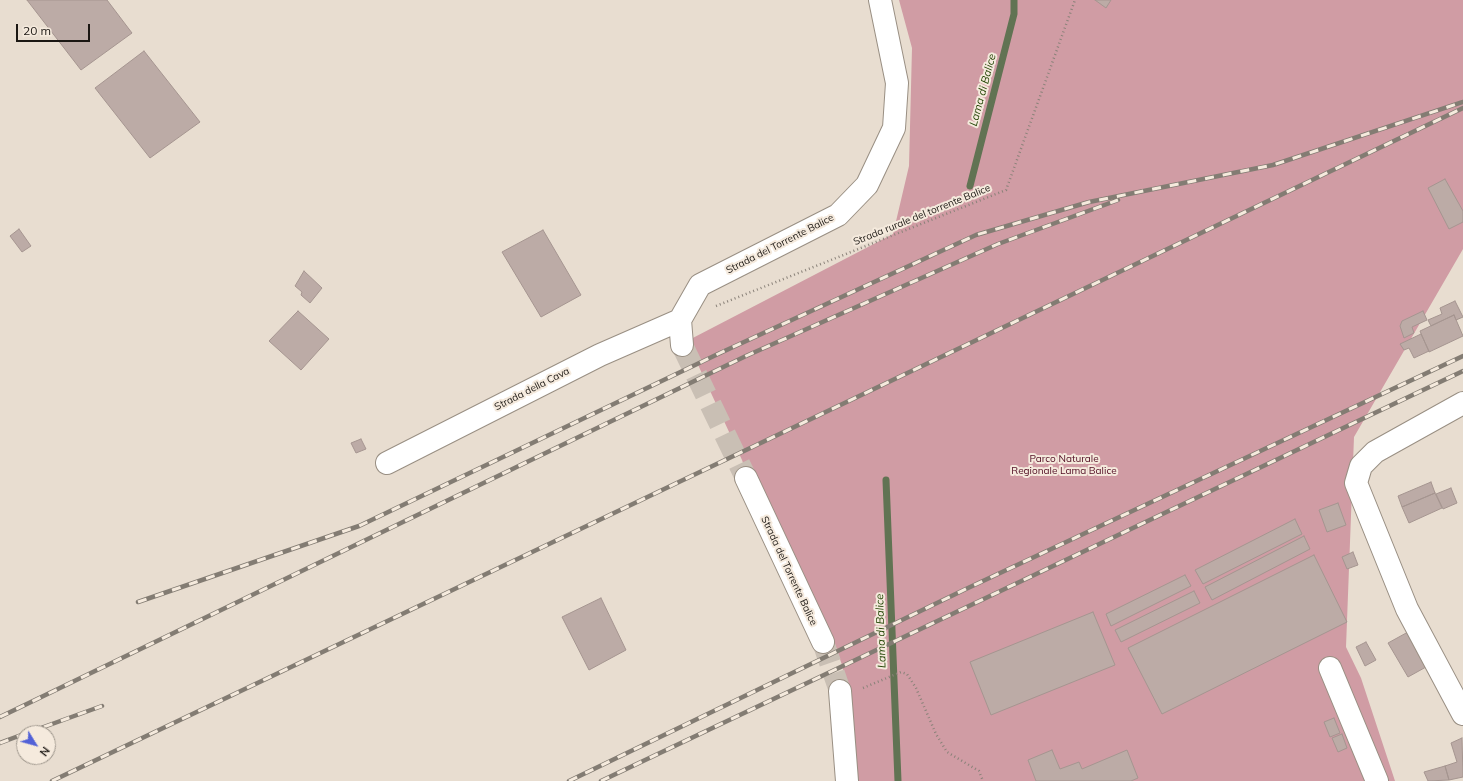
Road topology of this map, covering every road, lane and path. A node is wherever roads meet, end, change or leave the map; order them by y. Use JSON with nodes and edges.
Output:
{"nodes":[{"id":1,"x":880,"y":0,"type":"edge"},
{"id":2,"x":1075,"y":0,"type":"edge"},
{"id":3,"x":680,"y":320,"type":"junction"},
{"id":4,"x":682,"y":345,"type":"tunnel mouth"},
{"id":5,"x":1463,"y":403,"type":"edge"},
{"id":6,"x":387,"y":463,"type":"dead end"},
{"id":7,"x":746,"y":478,"type":"tunnel mouth"},
{"id":8,"x":823,"y":642,"type":"tunnel mouth"},
{"id":9,"x":1330,"y":668,"type":"dead end"},
{"id":10,"x":840,"y":694,"type":"joint"},
{"id":11,"x":1463,"y":714,"type":"edge"},
{"id":12,"x":846,"y":781,"type":"edge"},
{"id":13,"x":983,"y":781,"type":"edge"},
{"id":14,"x":1377,"y":781,"type":"edge"}],
"edges":[{"from":1,"to":3,"type":"street","name":"Strada del Torrente Balice"},
{"from":2,"to":3,"type":"path","name":"Strada rurale del torrente Balice"},
{"from":3,"to":4,"type":"street"},
{"from":3,"to":6,"type":"street","name":"Strada della Cava"},
{"from":5,"to":11,"type":"street"},
{"from":7,"to":8,"type":"street","name":"Strada del Torrente Balice"},
{"from":9,"to":14,"type":"street"},
{"from":10,"to":12,"type":"street"},
{"from":10,"to":13,"type":"path"}]}
